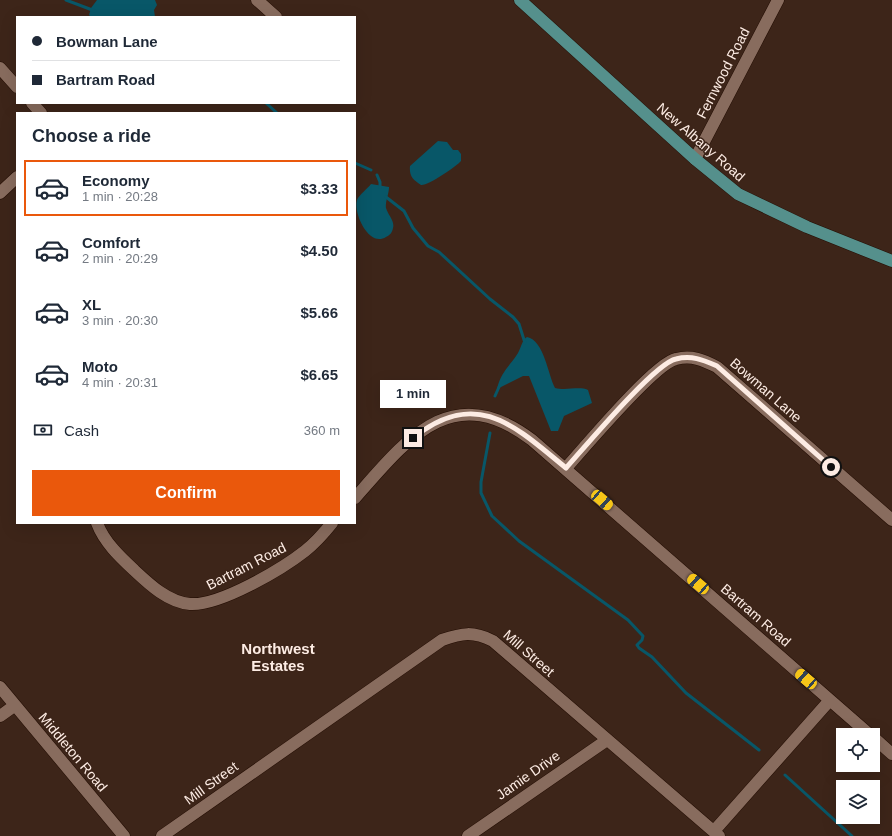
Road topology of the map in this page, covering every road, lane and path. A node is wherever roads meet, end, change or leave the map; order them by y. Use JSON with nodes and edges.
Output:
{"nodes":[{"id":1,"x":257,"y":0,"type":"edge"},
{"id":2,"x":520,"y":0,"type":"edge"},
{"id":3,"x":778,"y":0,"type":"edge"},
{"id":4,"x":275,"y":16,"type":"edge"},
{"id":5,"x":0,"y":68,"type":"edge"},
{"id":6,"x":16,"y":86,"type":"edge"},
{"id":7,"x":33,"y":104,"type":"edge"},
{"id":8,"x":40,"y":112,"type":"edge"},
{"id":9,"x":695,"y":160,"type":"junction"},
{"id":10,"x":16,"y":178,"type":"edge"},
{"id":11,"x":0,"y":193,"type":"edge"},
{"id":12,"x":892,"y":260,"type":"edge"},
{"id":13,"x":566,"y":468,"type":"junction"},
{"id":14,"x":356,"y":497,"type":"edge"},
{"id":15,"x":891,"y":517,"type":"edge"},
{"id":16,"x":97,"y":524,"type":"edge"},
{"id":17,"x":331,"y":524,"type":"edge"},
{"id":18,"x":0,"y":687,"type":"edge"},
{"id":19,"x":830,"y":700,"type":"junction"},
{"id":20,"x":14,"y":706,"type":"junction"},
{"id":21,"x":0,"y":716,"type":"edge"},
{"id":22,"x":862,"y":728,"type":"edge"},
{"id":23,"x":607,"y":740,"type":"junction"},
{"id":24,"x":880,"y":742,"type":"edge"},
{"id":25,"x":891,"y":750,"type":"edge"},
{"id":26,"x":716,"y":834,"type":"edge"},
{"id":27,"x":124,"y":836,"type":"edge"},
{"id":28,"x":162,"y":836,"type":"edge"},
{"id":29,"x":468,"y":836,"type":"edge"}],
"edges":[{"from":1,"to":4,"type":"street"},
{"from":2,"to":9,"type":"main road","name":"New Albany Road"},
{"from":3,"to":9,"type":"street","name":"Fernwood Road"},
{"from":5,"to":6,"type":"street"},
{"from":7,"to":8,"type":"street"},
{"from":9,"to":12,"type":"main road","name":"New Albany Road"},
{"from":10,"to":11,"type":"street"},
{"from":13,"to":14,"type":"street","name":"Bartram Road"},
{"from":13,"to":15,"type":"street","name":"Bowman Lane"},
{"from":13,"to":19,"type":"street","name":"Bartram Road"},
{"from":16,"to":17,"type":"street","name":"Bartram Road"},
{"from":18,"to":20,"type":"street","name":"Middleton Road"},
{"from":19,"to":22,"type":"street","name":"Bartram Road"},
{"from":19,"to":26,"type":"street","name":"Mill Street"},
{"from":20,"to":21,"type":"street"},
{"from":20,"to":27,"type":"street","name":"Middleton Road"},
{"from":23,"to":26,"type":"street","name":"Mill Street"},
{"from":23,"to":28,"type":"street","name":"Mill Street"},
{"from":23,"to":29,"type":"street","name":"Jamie Drive"},
{"from":24,"to":25,"type":"street"}]}
